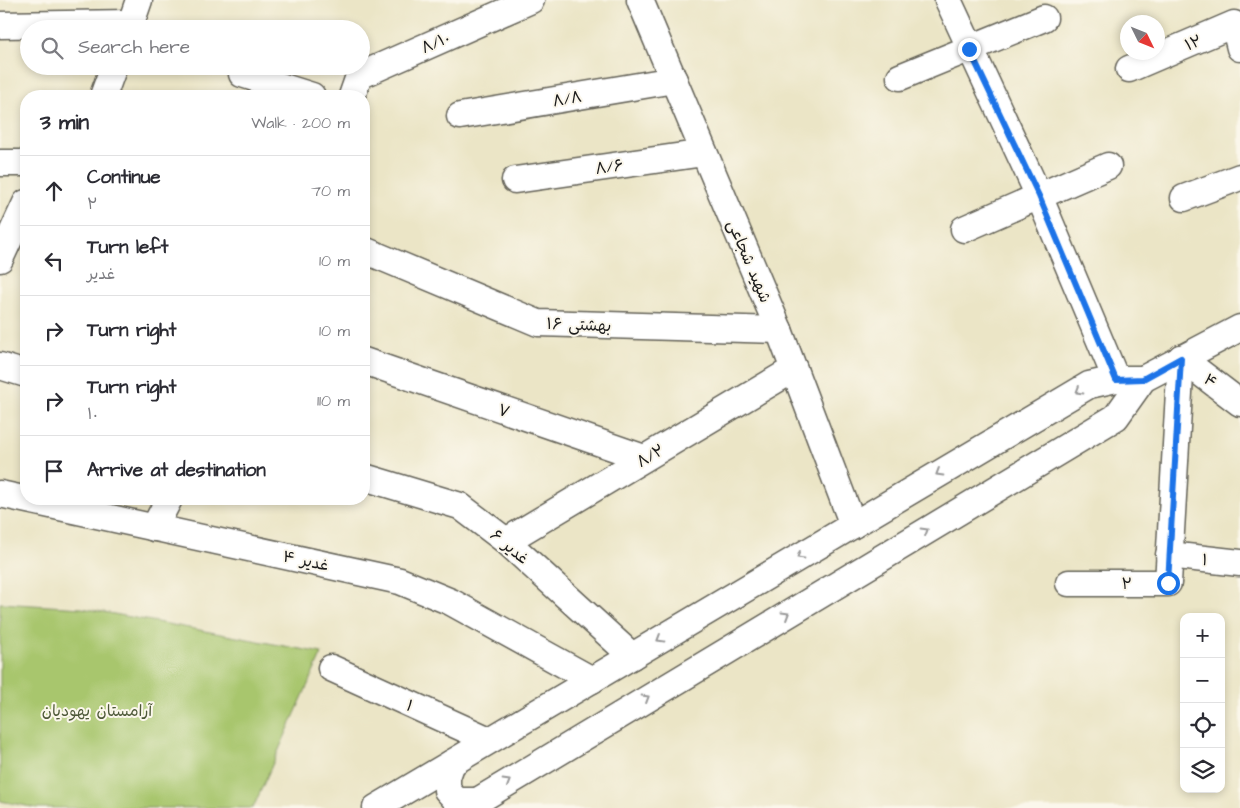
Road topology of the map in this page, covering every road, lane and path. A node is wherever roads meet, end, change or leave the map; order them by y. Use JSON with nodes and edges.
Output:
{"nodes":[{"id":1,"x":532,"y":0,"type":"edge"},
{"id":2,"x":640,"y":0,"type":"edge"},
{"id":3,"x":948,"y":0,"type":"edge"},
{"id":4,"x":133,"y":17,"type":"edge"},
{"id":5,"x":1044,"y":18,"type":"dead end"},
{"id":6,"x":76,"y":20,"type":"edge"},
{"id":7,"x":20,"y":23,"type":"edge"},
{"id":8,"x":0,"y":24,"type":"edge"},
{"id":9,"x":1240,"y":48,"type":"edge"},
{"id":10,"x":969,"y":49,"type":"junction"},
{"id":11,"x":1129,"y":69,"type":"dead end"},
{"id":12,"x":370,"y":71,"type":"edge"},
{"id":13,"x":111,"y":75,"type":"edge"},
{"id":14,"x":245,"y":75,"type":"edge"},
{"id":15,"x":361,"y":75,"type":"edge"},
{"id":16,"x":900,"y":77,"type":"dead end"},
{"id":17,"x":674,"y":80,"type":"junction"},
{"id":18,"x":105,"y":90,"type":"edge"},
{"id":19,"x":293,"y":90,"type":"edge"},
{"id":20,"x":354,"y":90,"type":"edge"},
{"id":21,"x":460,"y":116,"type":"dead end"},
{"id":22,"x":704,"y":152,"type":"junction"},
{"id":23,"x":0,"y":163,"type":"edge"},
{"id":24,"x":20,"y":163,"type":"edge"},
{"id":25,"x":1108,"y":166,"type":"dead end"},
{"id":26,"x":1240,"y":177,"type":"edge"},
{"id":27,"x":515,"y":180,"type":"dead end"},
{"id":28,"x":1039,"y":196,"type":"junction"},
{"id":29,"x":1184,"y":198,"type":"dead end"},
{"id":30,"x":20,"y":222,"type":"edge"},
{"id":31,"x":964,"y":228,"type":"dead end"},
{"id":32,"x":370,"y":253,"type":"edge"},
{"id":33,"x":10,"y":255,"type":"edge"},
{"id":34,"x":1240,"y":328,"type":"edge"},
{"id":35,"x":779,"y":330,"type":"junction"},
{"id":36,"x":1181,"y":358,"type":"junction"},
{"id":37,"x":370,"y":363,"type":"edge"},
{"id":38,"x":0,"y":366,"type":"edge"},
{"id":39,"x":794,"y":369,"type":"junction"},
{"id":40,"x":20,"y":372,"type":"edge"},
{"id":41,"x":1143,"y":379,"type":"junction"},
{"id":42,"x":1116,"y":380,"type":"junction"},
{"id":43,"x":1240,"y":403,"type":"edge"},
{"id":44,"x":644,"y":458,"type":"junction"},
{"id":45,"x":370,"y":479,"type":"edge"},
{"id":46,"x":0,"y":494,"type":"edge"},
{"id":47,"x":20,"y":498,"type":"edge"},
{"id":48,"x":50,"y":505,"type":"edge"},
{"id":49,"x":166,"y":505,"type":"edge"},
{"id":50,"x":853,"y":525,"type":"junction"},
{"id":51,"x":154,"y":528,"type":"junction"},
{"id":52,"x":506,"y":540,"type":"junction"},
{"id":53,"x":1170,"y":556,"type":"junction"},
{"id":54,"x":1240,"y":563,"type":"edge"},
{"id":55,"x":1070,"y":583,"type":"dead end"},
{"id":56,"x":632,"y":656,"type":"junction"},
{"id":57,"x":331,"y":668,"type":"dead end"},
{"id":58,"x":592,"y":680,"type":"junction"},
{"id":59,"x":489,"y":740,"type":"junction"},
{"id":60,"x":452,"y":763,"type":"junction"},
{"id":61,"x":470,"y":805,"type":"edge"},
{"id":62,"x":376,"y":808,"type":"edge"}],
"edges":[{"from":1,"to":12,"type":"street","name":"۸/۱۰"},
{"from":2,"to":17,"type":"street","name":"شهید شجاعی"},
{"from":3,"to":10,"type":"street"},
{"from":4,"to":6,"type":"street"},
{"from":5,"to":10,"type":"street"},
{"from":7,"to":8,"type":"street"},
{"from":9,"to":11,"type":"street","name":"۱۲"},
{"from":10,"to":16,"type":"street"},
{"from":10,"to":28,"type":"street"},
{"from":13,"to":18,"type":"street"},
{"from":14,"to":19,"type":"street"},
{"from":15,"to":20,"type":"street","name":"۸/۱۰"},
{"from":17,"to":21,"type":"street","name":"۸/۸"},
{"from":17,"to":22,"type":"street","name":"شهید شجاعی"},
{"from":22,"to":27,"type":"street","name":"۸/۶"},
{"from":22,"to":35,"type":"street","name":"شهید شجاعی"},
{"from":23,"to":24,"type":"street"},
{"from":25,"to":28,"type":"street"},
{"from":26,"to":29,"type":"street"},
{"from":28,"to":31,"type":"street"},
{"from":28,"to":42,"type":"street"},
{"from":30,"to":33,"type":"street"},
{"from":32,"to":35,"type":"street","name":"۱۶ بهشتی"},
{"from":34,"to":36,"type":"street"},
{"from":35,"to":39,"type":"street","name":"شهید شجاعی"},
{"from":36,"to":41,"type":"street"},
{"from":36,"to":43,"type":"street","name":"۴"},
{"from":36,"to":53,"type":"street","name":"۲"},
{"from":37,"to":44,"type":"street","name":"۷"},
{"from":38,"to":40,"type":"street"},
{"from":39,"to":44,"type":"street","name":"۸/۲"},
{"from":39,"to":50,"type":"street","name":"شهید شجاعی"},
{"from":41,"to":42,"type":"street"},
{"from":61,"to":41,"type":"street","one_way":true},
{"from":42,"to":50,"type":"street","one_way":true},
{"from":44,"to":52,"type":"street","name":"۸/۲"},
{"from":45,"to":52,"type":"street","name":"غدیر ۶"},
{"from":46,"to":47,"type":"street","name":"غدیر ۴"},
{"from":48,"to":51,"type":"street","name":"غدیر ۴"},
{"from":49,"to":51,"type":"street"},
{"from":50,"to":56,"type":"street","one_way":true},
{"from":51,"to":58,"type":"street","name":"غدیر ۴"},
{"from":52,"to":56,"type":"street","name":"غدیر ۶"},
{"from":53,"to":54,"type":"street","name":"۱"},
{"from":53,"to":55,"type":"street","name":"۲"},
{"from":56,"to":58,"type":"street"},
{"from":57,"to":59,"type":"street","name":"۱"},
{"from":58,"to":59,"type":"street"},
{"from":59,"to":60,"type":"street"},
{"from":60,"to":61,"type":"street"},
{"from":60,"to":62,"type":"street"}]}
